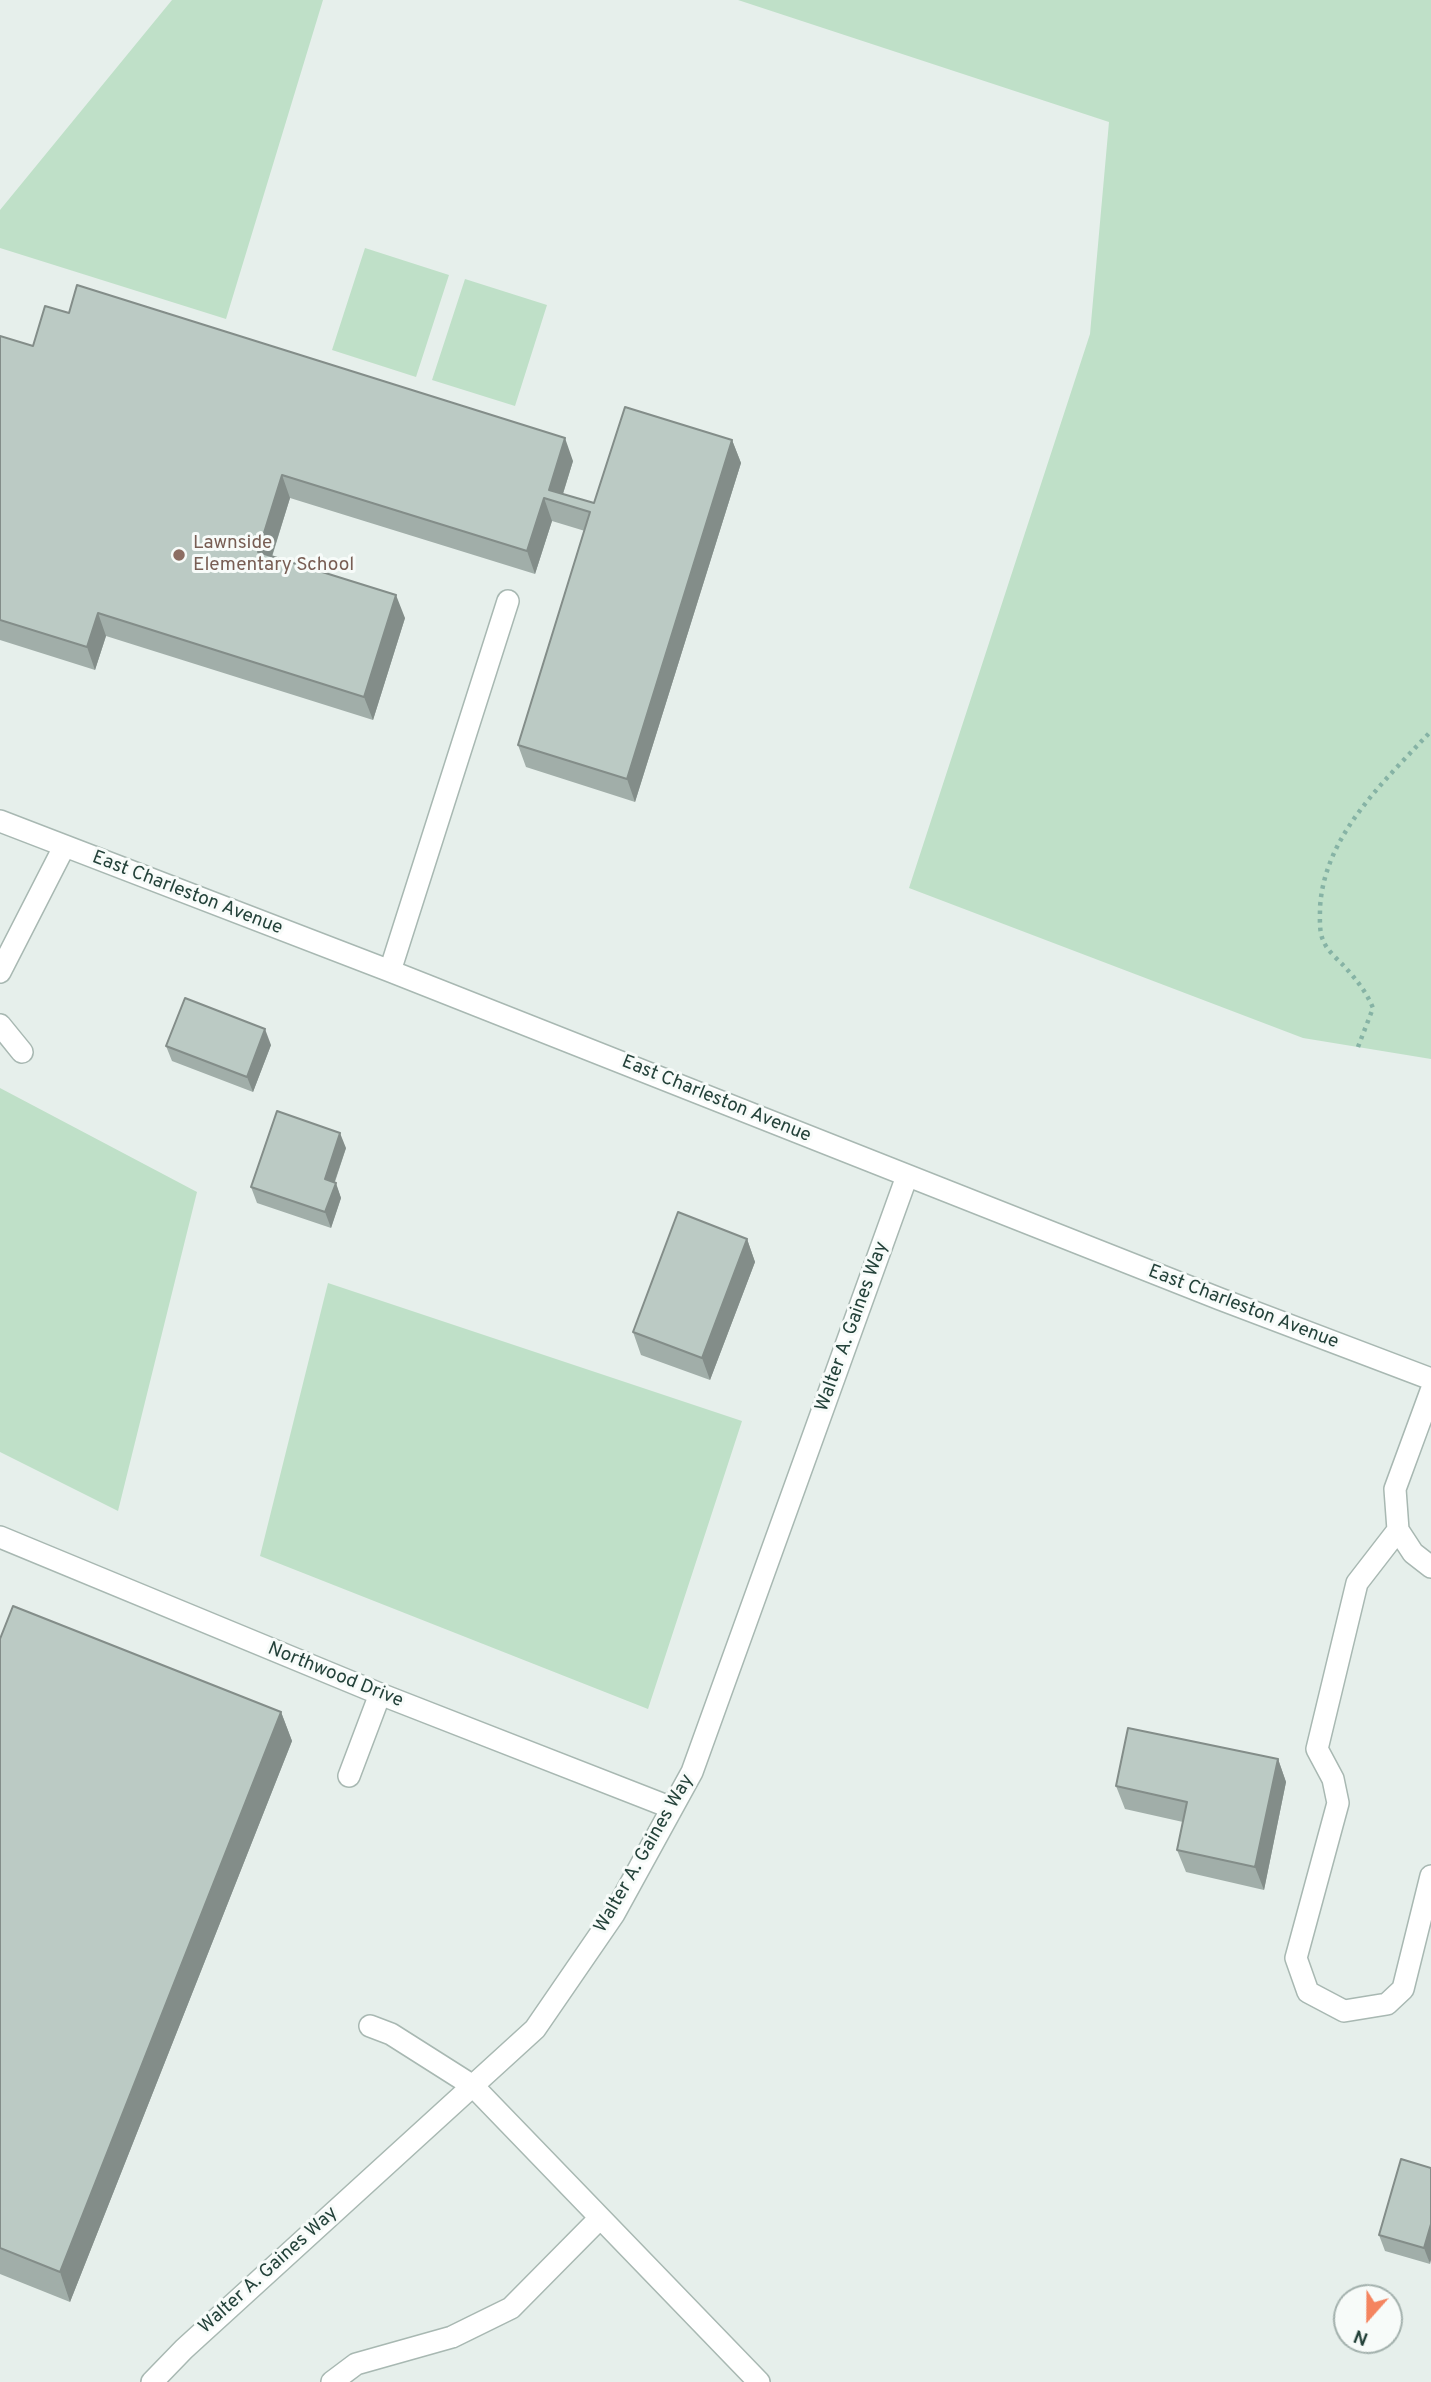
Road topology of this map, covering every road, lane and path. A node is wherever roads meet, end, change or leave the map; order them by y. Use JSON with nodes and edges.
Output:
{"nodes":[{"id":1,"x":509,"y":601,"type":"dead end"},
{"id":2,"x":1431,"y":732,"type":"edge"},
{"id":3,"x":0,"y":821,"type":"edge"},
{"id":4,"x":64,"y":846,"type":"junction"},
{"id":5,"x":390,"y":971,"type":"junction"},
{"id":6,"x":0,"y":972,"type":"edge"},
{"id":7,"x":0,"y":1025,"type":"edge"},
{"id":8,"x":1357,"y":1047,"type":"dead end"},
{"id":9,"x":22,"y":1052,"type":"dead end"},
{"id":10,"x":907,"y":1176,"type":"junction"},
{"id":11,"x":1431,"y":1379,"type":"edge"},
{"id":12,"x":1431,"y":1391,"type":"edge"},
{"id":13,"x":1398,"y":1530,"type":"junction"},
{"id":14,"x":0,"y":1537,"type":"edge"},
{"id":15,"x":1431,"y":1567,"type":"edge"},
{"id":16,"x":380,"y":1694,"type":"junction"},
{"id":17,"x":349,"y":1776,"type":"dead end"},
{"id":18,"x":672,"y":1808,"type":"junction"},
{"id":19,"x":1431,"y":1876,"type":"edge"},
{"id":20,"x":370,"y":2026,"type":"dead end"},
{"id":21,"x":473,"y":2086,"type":"junction"},
{"id":22,"x":600,"y":2218,"type":"junction"},
{"id":23,"x":152,"y":2382,"type":"edge"},
{"id":24,"x":332,"y":2382,"type":"edge"},
{"id":25,"x":759,"y":2382,"type":"edge"}],
"edges":[{"from":1,"to":5,"type":"street"},
{"from":2,"to":8,"type":"path"},
{"from":3,"to":4,"type":"street","name":"East Charleston Avenue"},
{"from":4,"to":5,"type":"street","name":"East Charleston Avenue"},
{"from":4,"to":6,"type":"street"},
{"from":5,"to":10,"type":"street","name":"East Charleston Avenue"},
{"from":7,"to":9,"type":"street"},
{"from":10,"to":11,"type":"street","name":"East Charleston Avenue"},
{"from":10,"to":18,"type":"street","name":"Walter A. Gaines Way"},
{"from":12,"to":13,"type":"street"},
{"from":13,"to":15,"type":"street"},
{"from":13,"to":19,"type":"street"},
{"from":14,"to":16,"type":"street","name":"Northwood Drive"},
{"from":16,"to":17,"type":"street"},
{"from":16,"to":18,"type":"street","name":"Northwood Drive"},
{"from":18,"to":21,"type":"street","name":"Walter A. Gaines Way"},
{"from":20,"to":21,"type":"street"},
{"from":21,"to":22,"type":"street"},
{"from":21,"to":23,"type":"street","name":"Walter A. Gaines Way"},
{"from":22,"to":24,"type":"street"},
{"from":22,"to":25,"type":"street"}]}
